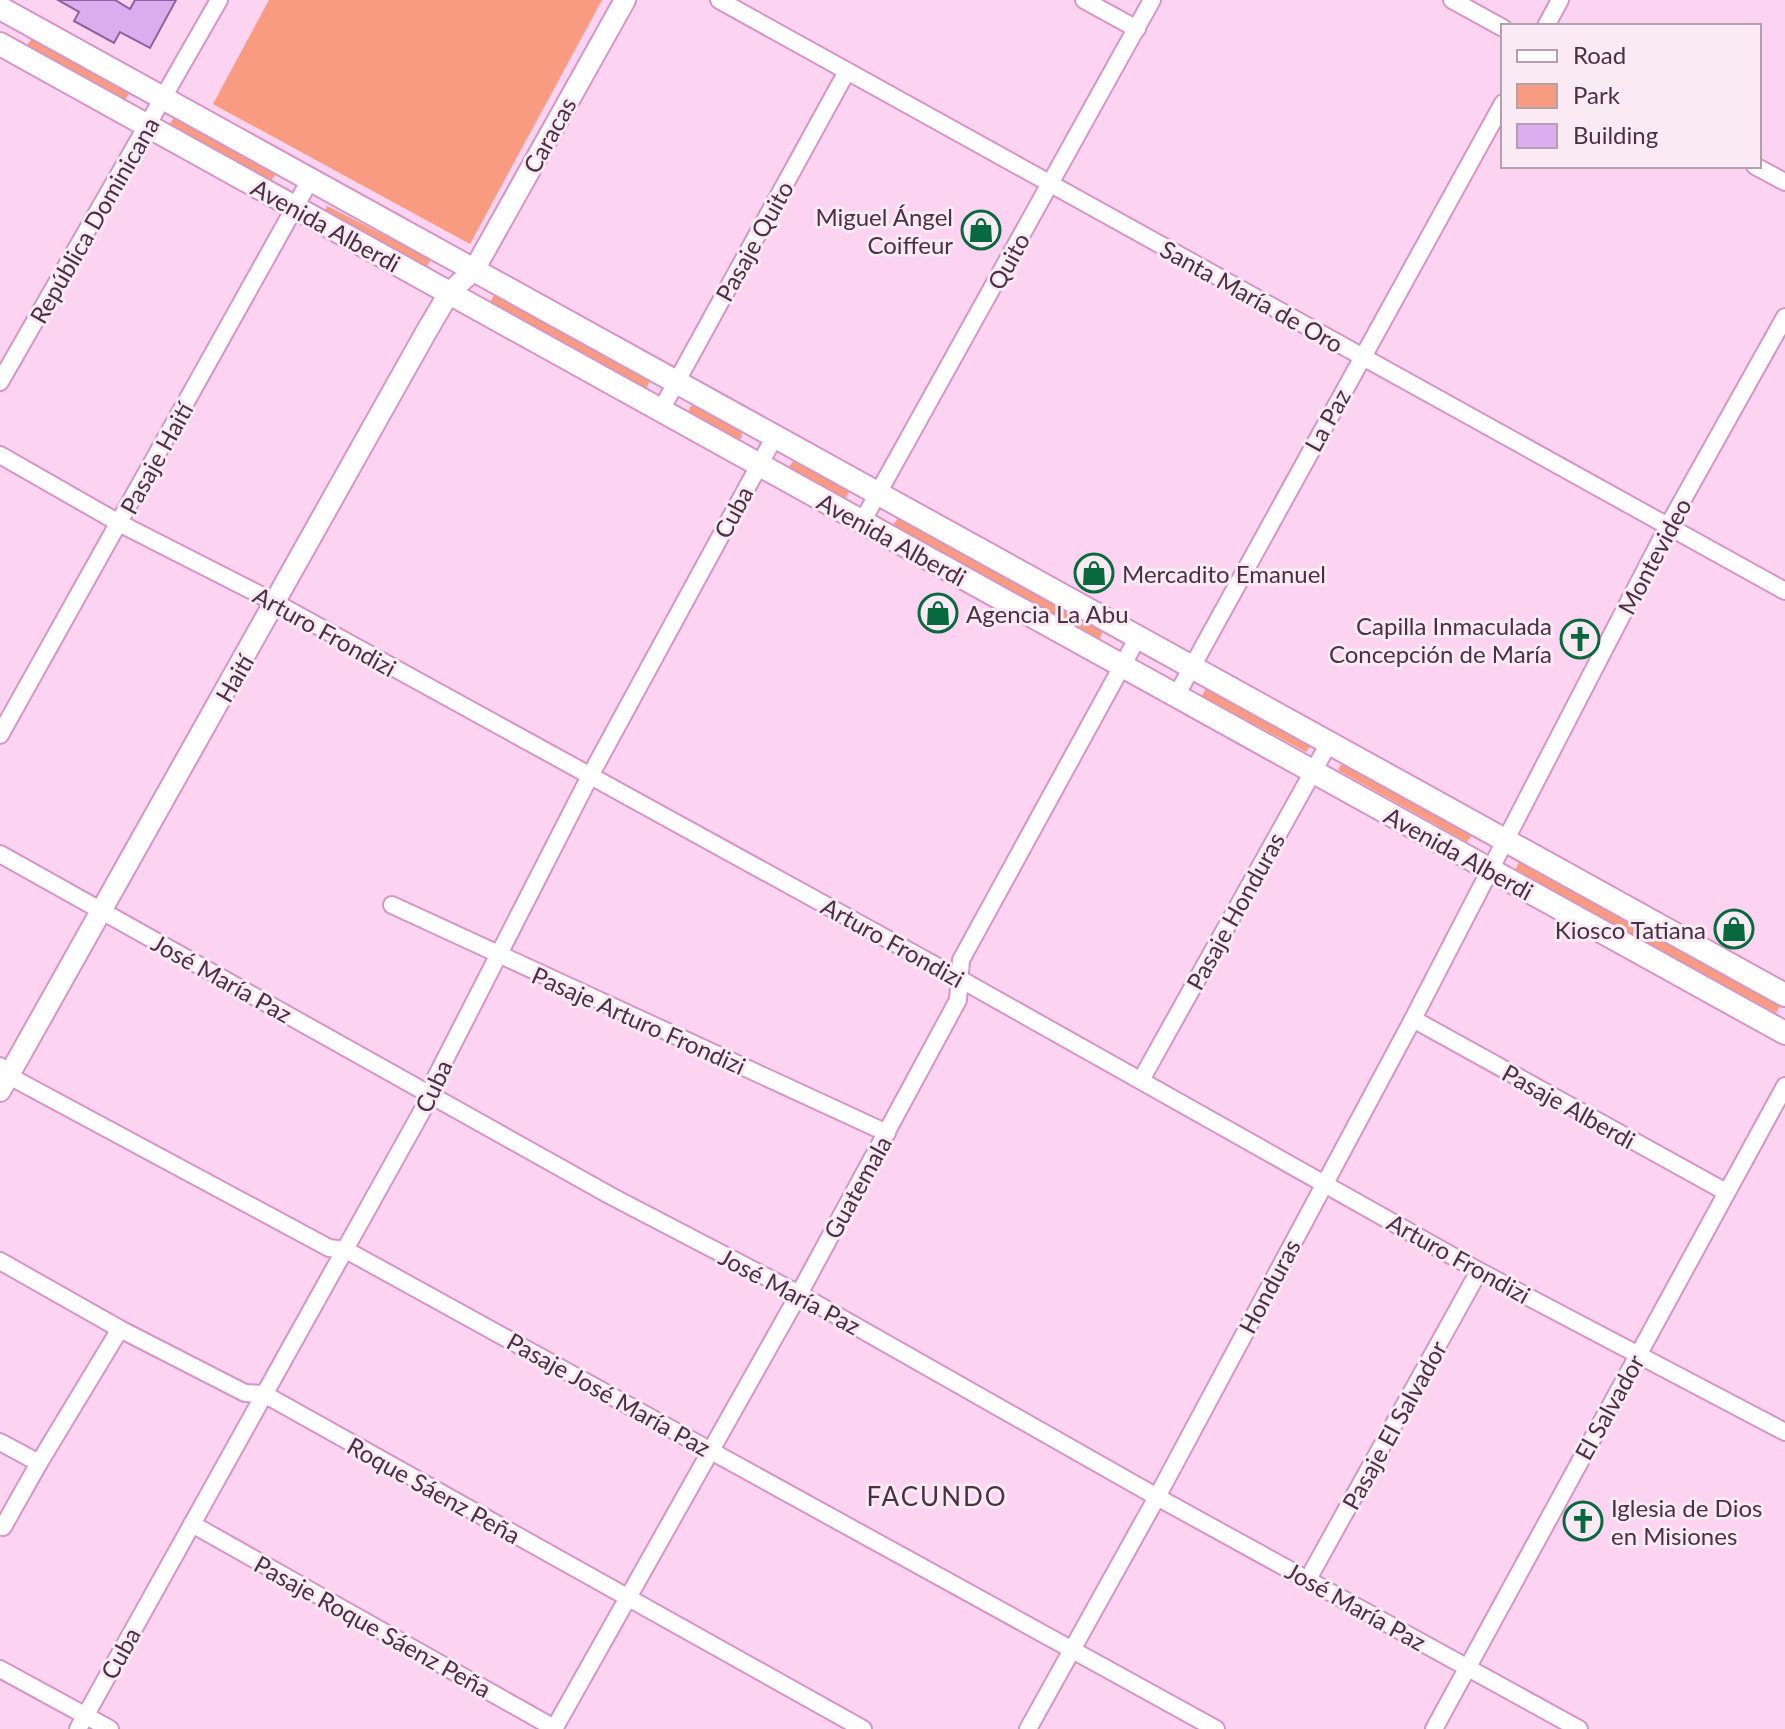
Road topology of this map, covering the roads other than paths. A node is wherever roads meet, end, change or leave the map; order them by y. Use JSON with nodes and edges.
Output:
{"nodes":[{"id":1,"x":219,"y":0,"type":"edge"},
{"id":2,"x":625,"y":0,"type":"edge"},
{"id":3,"x":719,"y":0,"type":"edge"},
{"id":4,"x":1084,"y":0,"type":"edge"},
{"id":5,"x":1152,"y":0,"type":"edge"},
{"id":6,"x":1452,"y":0,"type":"edge"},
{"id":7,"x":1560,"y":0,"type":"edge"},
{"id":8,"x":8,"y":13,"type":"edge"},
{"id":9,"x":1547,"y":24,"type":"edge"},
{"id":10,"x":1501,"y":27,"type":"edge"},
{"id":11,"x":1137,"y":29,"type":"junction"},
{"id":12,"x":0,"y":44,"type":"edge"},
{"id":13,"x":846,"y":73,"type":"junction"},
{"id":14,"x":164,"y":99,"type":"junction"},
{"id":15,"x":1501,"y":107,"type":"edge"},
{"id":16,"x":148,"y":126,"type":"junction"},
{"id":17,"x":1759,"y":168,"type":"edge"},
{"id":18,"x":310,"y":180,"type":"junction"},
{"id":19,"x":1785,"y":182,"type":"edge"},
{"id":20,"x":1051,"y":184,"type":"junction"},
{"id":21,"x":294,"y":207,"type":"junction"},
{"id":22,"x":474,"y":270,"type":"junction"},
{"id":23,"x":449,"y":293,"type":"junction"},
{"id":24,"x":1785,"y":317,"type":"edge"},
{"id":25,"x":1361,"y":357,"type":"junction"},
{"id":26,"x":0,"y":382,"type":"edge"},
{"id":27,"x":676,"y":382,"type":"junction"},
{"id":28,"x":661,"y":410,"type":"junction"},
{"id":29,"x":775,"y":436,"type":"junction"},
{"id":30,"x":0,"y":455,"type":"edge"},
{"id":31,"x":759,"y":464,"type":"junction"},
{"id":32,"x":878,"y":493,"type":"junction"},
{"id":33,"x":862,"y":522,"type":"junction"},
{"id":34,"x":119,"y":523,"type":"junction"},
{"id":35,"x":1668,"y":526,"type":"junction"},
{"id":36,"x":1785,"y":591,"type":"edge"},
{"id":37,"x":276,"y":603,"type":"junction"},
{"id":38,"x":1138,"y":637,"type":"junction"},
{"id":39,"x":1122,"y":666,"type":"junction"},
{"id":40,"x":1191,"y":667,"type":"junction"},
{"id":41,"x":1176,"y":696,"type":"junction"},
{"id":42,"x":0,"y":735,"type":"edge"},
{"id":43,"x":1329,"y":743,"type":"junction"},
{"id":44,"x":1312,"y":771,"type":"junction"},
{"id":45,"x":590,"y":776,"type":"junction"},
{"id":46,"x":1505,"y":840,"type":"junction"},
{"id":47,"x":0,"y":854,"type":"edge"},
{"id":48,"x":1490,"y":870,"type":"junction"},
{"id":49,"x":392,"y":905,"type":"dead end"},
{"id":50,"x":101,"y":910,"type":"junction"},
{"id":51,"x":498,"y":956,"type":"junction"},
{"id":52,"x":960,"y":979,"type":"junction"},
{"id":53,"x":1785,"y":995,"type":"edge"},
{"id":54,"x":1413,"y":1019,"type":"junction"},
{"id":55,"x":1785,"y":1033,"type":"edge"},
{"id":56,"x":3,"y":1078,"type":"edge"},
{"id":57,"x":1141,"y":1080,"type":"junction"},
{"id":58,"x":1785,"y":1086,"type":"edge"},
{"id":59,"x":431,"y":1095,"type":"junction"},
{"id":60,"x":887,"y":1133,"type":"junction"},
{"id":61,"x":1324,"y":1183,"type":"junction"},
{"id":62,"x":1726,"y":1192,"type":"junction"},
{"id":63,"x":346,"y":1250,"type":"junction"},
{"id":64,"x":0,"y":1261,"type":"edge"},
{"id":65,"x":1479,"y":1271,"type":"junction"},
{"id":66,"x":799,"y":1294,"type":"junction"},
{"id":67,"x":120,"y":1329,"type":"junction"},
{"id":68,"x":1639,"y":1353,"type":"junction"},
{"id":69,"x":264,"y":1394,"type":"junction"},
{"id":70,"x":1785,"y":1432,"type":"edge"},
{"id":71,"x":0,"y":1442,"type":"edge"},
{"id":72,"x":711,"y":1450,"type":"junction"},
{"id":73,"x":39,"y":1463,"type":"junction"},
{"id":74,"x":1157,"y":1497,"type":"junction"},
{"id":75,"x":192,"y":1524,"type":"junction"},
{"id":76,"x":3,"y":1527,"type":"dead end"},
{"id":77,"x":1308,"y":1579,"type":"junction"},
{"id":78,"x":627,"y":1598,"type":"junction"},
{"id":79,"x":1072,"y":1650,"type":"junction"},
{"id":80,"x":1467,"y":1667,"type":"junction"},
{"id":81,"x":0,"y":1669,"type":"edge"},
{"id":82,"x":82,"y":1722,"type":"edge"},
{"id":83,"x":554,"y":1728,"type":"edge"},
{"id":84,"x":110,"y":1729,"type":"edge"},
{"id":85,"x":863,"y":1729,"type":"edge"},
{"id":86,"x":1028,"y":1729,"type":"edge"},
{"id":87,"x":1216,"y":1729,"type":"edge"},
{"id":88,"x":1434,"y":1729,"type":"edge"},
{"id":89,"x":1579,"y":1729,"type":"edge"}],
"edges":[{"from":1,"to":14,"type":"street","name":"República Dominicana"},
{"from":2,"to":22,"type":"street","name":"Caracas"},
{"from":3,"to":13,"type":"street","name":"Santa María de Oro"},
{"from":4,"to":11,"type":"street"},
{"from":5,"to":11,"type":"street","name":"Quito"},
{"from":6,"to":10,"type":"street"},
{"from":7,"to":9,"type":"street"},
{"from":8,"to":12,"type":"street"},
{"from":8,"to":14,"type":"main road","name":"Avenida Alberdi"},
{"from":11,"to":20,"type":"street","name":"Quito"},
{"from":12,"to":16,"type":"main road","name":"Avenida Alberdi"},
{"from":13,"to":20,"type":"street","name":"Santa María de Oro"},
{"from":13,"to":27,"type":"street","name":"Pasaje Quito"},
{"from":14,"to":16,"type":"street","name":"República Dominicana"},
{"from":14,"to":18,"type":"main road","name":"Avenida Alberdi"},
{"from":15,"to":25,"type":"street","name":"La Paz"},
{"from":16,"to":21,"type":"main road","name":"Avenida Alberdi"},
{"from":16,"to":26,"type":"street","name":"República Dominicana"},
{"from":17,"to":19,"type":"street"},
{"from":18,"to":21,"type":"street","name":"Pasaje Haití"},
{"from":18,"to":22,"type":"main road","name":"Avenida Alberdi"},
{"from":20,"to":25,"type":"street","name":"Santa María de Oro"},
{"from":20,"to":32,"type":"street","name":"Quito"},
{"from":21,"to":23,"type":"main road","name":"Avenida Alberdi"},
{"from":21,"to":34,"type":"street","name":"Pasaje Haití"},
{"from":22,"to":23,"type":"street","name":"Haití"},
{"from":22,"to":27,"type":"main road","name":"Avenida Alberdi"},
{"from":23,"to":28,"type":"main road","name":"Avenida Alberdi"},
{"from":23,"to":37,"type":"street","name":"Haití"},
{"from":24,"to":35,"type":"street","name":"Montevideo"},
{"from":25,"to":35,"type":"street","name":"Santa María de Oro"},
{"from":25,"to":40,"type":"street","name":"La Paz"},
{"from":27,"to":28,"type":"street","name":"Pasaje Quito"},
{"from":27,"to":29,"type":"main road","name":"Avenida Alberdi"},
{"from":28,"to":31,"type":"main road","name":"Avenida Alberdi"},
{"from":29,"to":31,"type":"street","name":"Cuba"},
{"from":29,"to":32,"type":"main road","name":"Avenida Alberdi"},
{"from":30,"to":34,"type":"street","name":"Arturo Frondizi"},
{"from":31,"to":33,"type":"main road","name":"Avenida Alberdi"},
{"from":31,"to":45,"type":"street","name":"Cuba"},
{"from":32,"to":33,"type":"street","name":"Quito"},
{"from":32,"to":38,"type":"main road","name":"Avenida Alberdi"},
{"from":33,"to":39,"type":"main road","name":"Avenida Alberdi"},
{"from":34,"to":37,"type":"street","name":"Arturo Frondizi"},
{"from":34,"to":42,"type":"street","name":"Pasaje Haití"},
{"from":35,"to":36,"type":"street","name":"Santa María de Oro"},
{"from":35,"to":46,"type":"street","name":"Montevideo"},
{"from":37,"to":45,"type":"street","name":"Arturo Frondizi"},
{"from":37,"to":50,"type":"street","name":"Haití"},
{"from":38,"to":39,"type":"street","name":"Guatemala"},
{"from":38,"to":40,"type":"main road","name":"Avenida Alberdi"},
{"from":39,"to":41,"type":"main road","name":"Avenida Alberdi"},
{"from":39,"to":52,"type":"street","name":"Guatemala"},
{"from":40,"to":41,"type":"street","name":"La Paz"},
{"from":40,"to":43,"type":"main road","name":"Avenida Alberdi"},
{"from":41,"to":44,"type":"main road","name":"Avenida Alberdi"},
{"from":43,"to":44,"type":"street","name":"Pasaje Honduras"},
{"from":43,"to":46,"type":"main road","name":"Avenida Alberdi"},
{"from":44,"to":48,"type":"main road","name":"Avenida Alberdi"},
{"from":44,"to":57,"type":"street","name":"Pasaje Honduras"},
{"from":45,"to":51,"type":"street","name":"Cuba"},
{"from":45,"to":52,"type":"street","name":"Arturo Frondizi"},
{"from":46,"to":48,"type":"street","name":"Honduras"},
{"from":46,"to":53,"type":"main road","name":"Avenida Alberdi"},
{"from":47,"to":50,"type":"street","name":"José María Paz"},
{"from":48,"to":54,"type":"street","name":"Honduras"},
{"from":48,"to":55,"type":"main road","name":"Avenida Alberdi"},
{"from":49,"to":51,"type":"street","name":"Pasaje Arturo Frondizi"},
{"from":50,"to":56,"type":"street","name":"Haití"},
{"from":50,"to":59,"type":"street","name":"José María Paz"},
{"from":51,"to":59,"type":"street","name":"Cuba"},
{"from":51,"to":60,"type":"street","name":"Pasaje Arturo Frondizi"},
{"from":52,"to":57,"type":"street","name":"Arturo Frondizi"},
{"from":52,"to":60,"type":"street","name":"Guatemala"},
{"from":54,"to":61,"type":"street","name":"Honduras"},
{"from":54,"to":62,"type":"street","name":"Pasaje Alberdi"},
{"from":56,"to":63,"type":"street","name":"Pasaje José María Paz"},
{"from":57,"to":61,"type":"street","name":"Arturo Frondizi"},
{"from":58,"to":62,"type":"street","name":"El Salvador"},
{"from":59,"to":63,"type":"street","name":"Cuba"},
{"from":59,"to":66,"type":"street","name":"José María Paz"},
{"from":60,"to":66,"type":"street","name":"Guatemala"},
{"from":61,"to":65,"type":"street","name":"Arturo Frondizi"},
{"from":61,"to":74,"type":"street","name":"Honduras"},
{"from":62,"to":68,"type":"street","name":"El Salvador"},
{"from":63,"to":69,"type":"street","name":"Cuba"},
{"from":63,"to":72,"type":"street","name":"Pasaje José María Paz"},
{"from":64,"to":67,"type":"street","name":"Roque Sáenz Peña"},
{"from":65,"to":68,"type":"street","name":"Arturo Frondizi"},
{"from":65,"to":77,"type":"street","name":"Pasaje El Salvador"},
{"from":66,"to":72,"type":"street","name":"Guatemala"},
{"from":66,"to":74,"type":"street","name":"José María Paz"},
{"from":67,"to":69,"type":"street","name":"Roque Sáenz Peña"},
{"from":67,"to":73,"type":"street"},
{"from":68,"to":70,"type":"street","name":"Arturo Frondizi"},
{"from":68,"to":80,"type":"street","name":"El Salvador"},
{"from":69,"to":75,"type":"street","name":"Cuba"},
{"from":69,"to":78,"type":"street","name":"Roque Sáenz Peña"},
{"from":71,"to":73,"type":"street"},
{"from":72,"to":78,"type":"street","name":"Guatemala"},
{"from":72,"to":79,"type":"street","name":"Pasaje José María Paz"},
{"from":73,"to":76,"type":"street"},
{"from":74,"to":77,"type":"street","name":"José María Paz"},
{"from":74,"to":79,"type":"street","name":"Honduras"},
{"from":75,"to":82,"type":"street","name":"Cuba"},
{"from":75,"to":83,"type":"street","name":"Pasaje Roque Sáenz Peña"},
{"from":77,"to":80,"type":"street","name":"José María Paz"},
{"from":78,"to":83,"type":"street","name":"Guatemala"},
{"from":78,"to":85,"type":"street","name":"Roque Sáenz Peña"},
{"from":79,"to":86,"type":"street","name":"Honduras"},
{"from":79,"to":87,"type":"street","name":"Pasaje José María Paz"},
{"from":80,"to":88,"type":"street","name":"El Salvador"},
{"from":80,"to":89,"type":"street","name":"José María Paz"},
{"from":81,"to":82,"type":"street"},
{"from":82,"to":84,"type":"street"}]}
